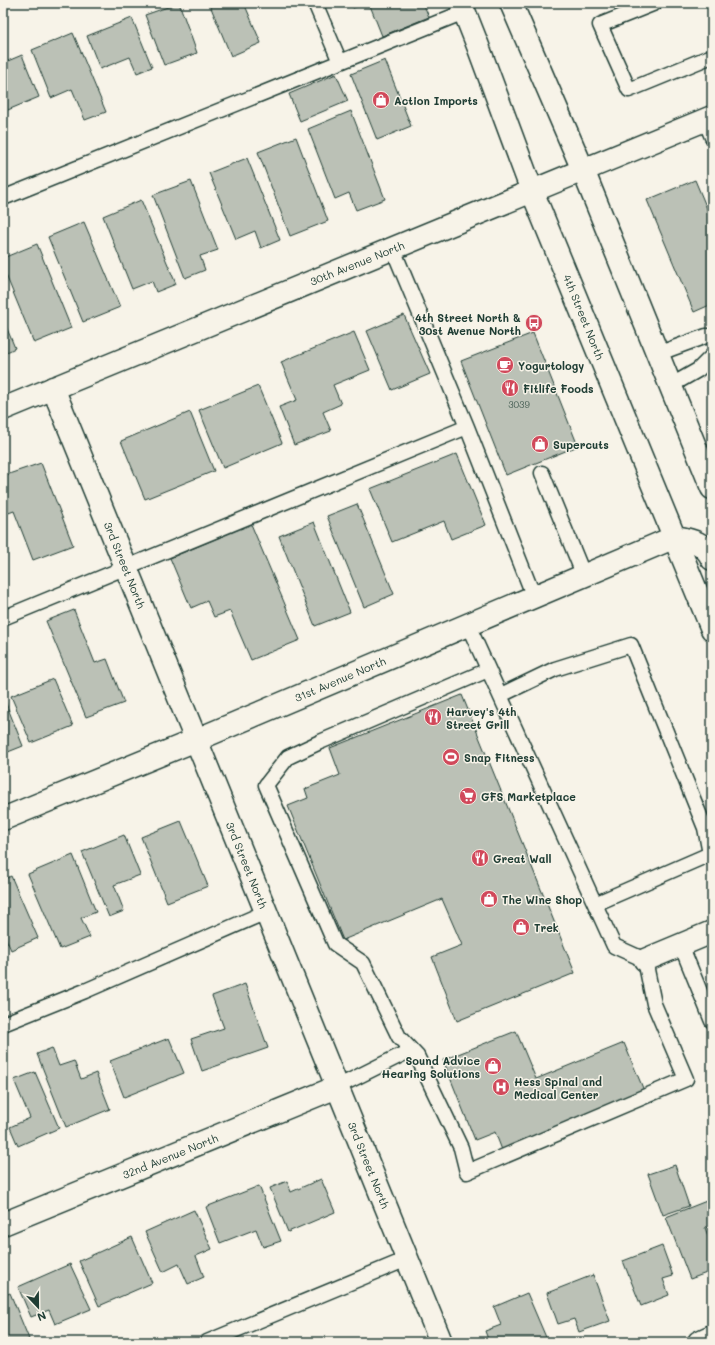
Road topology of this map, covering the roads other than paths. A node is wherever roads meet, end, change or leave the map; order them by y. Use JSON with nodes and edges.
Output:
{"nodes":[{"id":1,"x":315,"y":3,"type":"edge"},
{"id":2,"x":511,"y":3,"type":"edge"},
{"id":3,"x":655,"y":3,"type":"edge"},
{"id":4,"x":462,"y":7,"type":"edge"},
{"id":5,"x":712,"y":56,"type":"edge"},
{"id":6,"x":340,"y":62,"type":"junction"},
{"id":7,"x":710,"y":125,"type":"edge"},
{"id":8,"x":583,"y":170,"type":"junction"},
{"id":9,"x":532,"y":191,"type":"junction"},
{"id":10,"x":3,"y":198,"type":"edge"},
{"id":11,"x":393,"y":249,"type":"junction"},
{"id":12,"x":712,"y":336,"type":"edge"},
{"id":13,"x":657,"y":354,"type":"junction"},
{"id":14,"x":712,"y":356,"type":"edge"},
{"id":15,"x":670,"y":386,"type":"junction"},
{"id":16,"x":53,"y":388,"type":"junction"},
{"id":17,"x":3,"y":409,"type":"edge"},
{"id":18,"x":467,"y":427,"type":"junction"},
{"id":19,"x":542,"y":473,"type":"dead end"},
{"id":20,"x":712,"y":488,"type":"edge"},
{"id":21,"x":675,"y":537,"type":"junction"},
{"id":22,"x":712,"y":559,"type":"edge"},
{"id":23,"x":126,"y":568,"type":"junction"},
{"id":24,"x":584,"y":576,"type":"junction"},
{"id":25,"x":534,"y":597,"type":"junction"},
{"id":26,"x":3,"y":618,"type":"edge"},
{"id":27,"x":468,"y":625,"type":"junction"},
{"id":28,"x":712,"y":629,"type":"edge"},
{"id":29,"x":488,"y":670,"type":"junction"},
{"id":30,"x":500,"y":696,"type":"junction"},
{"id":31,"x":196,"y":740,"type":"junction"},
{"id":32,"x":3,"y":819,"type":"edge"},
{"id":33,"x":595,"y":904,"type":"junction"},
{"id":34,"x":266,"y":912,"type":"junction"},
{"id":35,"x":712,"y":932,"type":"edge"},
{"id":36,"x":681,"y":945,"type":"junction"},
{"id":37,"x":645,"y":960,"type":"junction"},
{"id":38,"x":712,"y":1021,"type":"edge"},
{"id":39,"x":3,"y":1024,"type":"edge"},
{"id":40,"x":411,"y":1050,"type":"junction"},
{"id":41,"x":337,"y":1087,"type":"junction"},
{"id":42,"x":3,"y":1224,"type":"edge"},
{"id":43,"x":407,"y":1259,"type":"junction"},
{"id":44,"x":712,"y":1336,"type":"edge"},
{"id":45,"x":207,"y":1342,"type":"edge"},
{"id":46,"x":441,"y":1342,"type":"edge"},
{"id":47,"x":699,"y":1342,"type":"edge"}],
"edges":[{"from":1,"to":6,"type":"lane"},
{"from":2,"to":8,"type":"street"},
{"from":3,"to":5,"type":"lane"},
{"from":4,"to":6,"type":"lane"},
{"from":4,"to":9,"type":"street","name":"4th Street North"},
{"from":6,"to":10,"type":"lane"},
{"from":7,"to":8,"type":"street","name":"30th Avenue North"},
{"from":8,"to":9,"type":"street","name":"30th Avenue North"},
{"from":8,"to":13,"type":"street"},
{"from":9,"to":11,"type":"street","name":"30th Avenue North"},
{"from":9,"to":21,"type":"street","name":"4th Street North"},
{"from":11,"to":16,"type":"street","name":"30th Avenue North"},
{"from":11,"to":18,"type":"lane"},
{"from":12,"to":13,"type":"lane"},
{"from":13,"to":15,"type":"street"},
{"from":14,"to":15,"type":"lane"},
{"from":15,"to":20,"type":"street"},
{"from":16,"to":17,"type":"street","name":"30th Avenue North"},
{"from":16,"to":23,"type":"street","name":"3rd Street North"},
{"from":18,"to":23,"type":"lane"},
{"from":18,"to":25,"type":"lane"},
{"from":19,"to":24,"type":"lane"},
{"from":21,"to":22,"type":"street"},
{"from":21,"to":24,"type":"street","name":"31st Avenue North"},
{"from":21,"to":28,"type":"street","name":"4th Street North"},
{"from":23,"to":26,"type":"lane"},
{"from":23,"to":31,"type":"street","name":"3rd Street North"},
{"from":24,"to":25,"type":"street","name":"31st Avenue North"},
{"from":25,"to":27,"type":"street","name":"31st Avenue North"},
{"from":27,"to":29,"type":"lane"},
{"from":27,"to":31,"type":"street","name":"31st Avenue North"},
{"from":29,"to":30,"type":"lane"},
{"from":29,"to":40,"type":"lane"},
{"from":30,"to":33,"type":"lane"},
{"from":30,"to":33,"type":"lane"},
{"from":31,"to":32,"type":"street","name":"31st Avenue North"},
{"from":31,"to":34,"type":"street","name":"3rd Street North"},
{"from":33,"to":37,"type":"lane"},
{"from":34,"to":39,"type":"lane"},
{"from":34,"to":41,"type":"street","name":"3rd Street North"},
{"from":35,"to":36,"type":"street"},
{"from":36,"to":37,"type":"street"},
{"from":36,"to":38,"type":"lane"},
{"from":37,"to":40,"type":"lane"},
{"from":40,"to":41,"type":"lane"},
{"from":41,"to":42,"type":"street","name":"32nd Avenue North"},
{"from":41,"to":43,"type":"street","name":"3rd Street North"},
{"from":43,"to":45,"type":"lane"},
{"from":43,"to":46,"type":"street","name":"3rd Street North"},
{"from":44,"to":47,"type":"street"}]}
